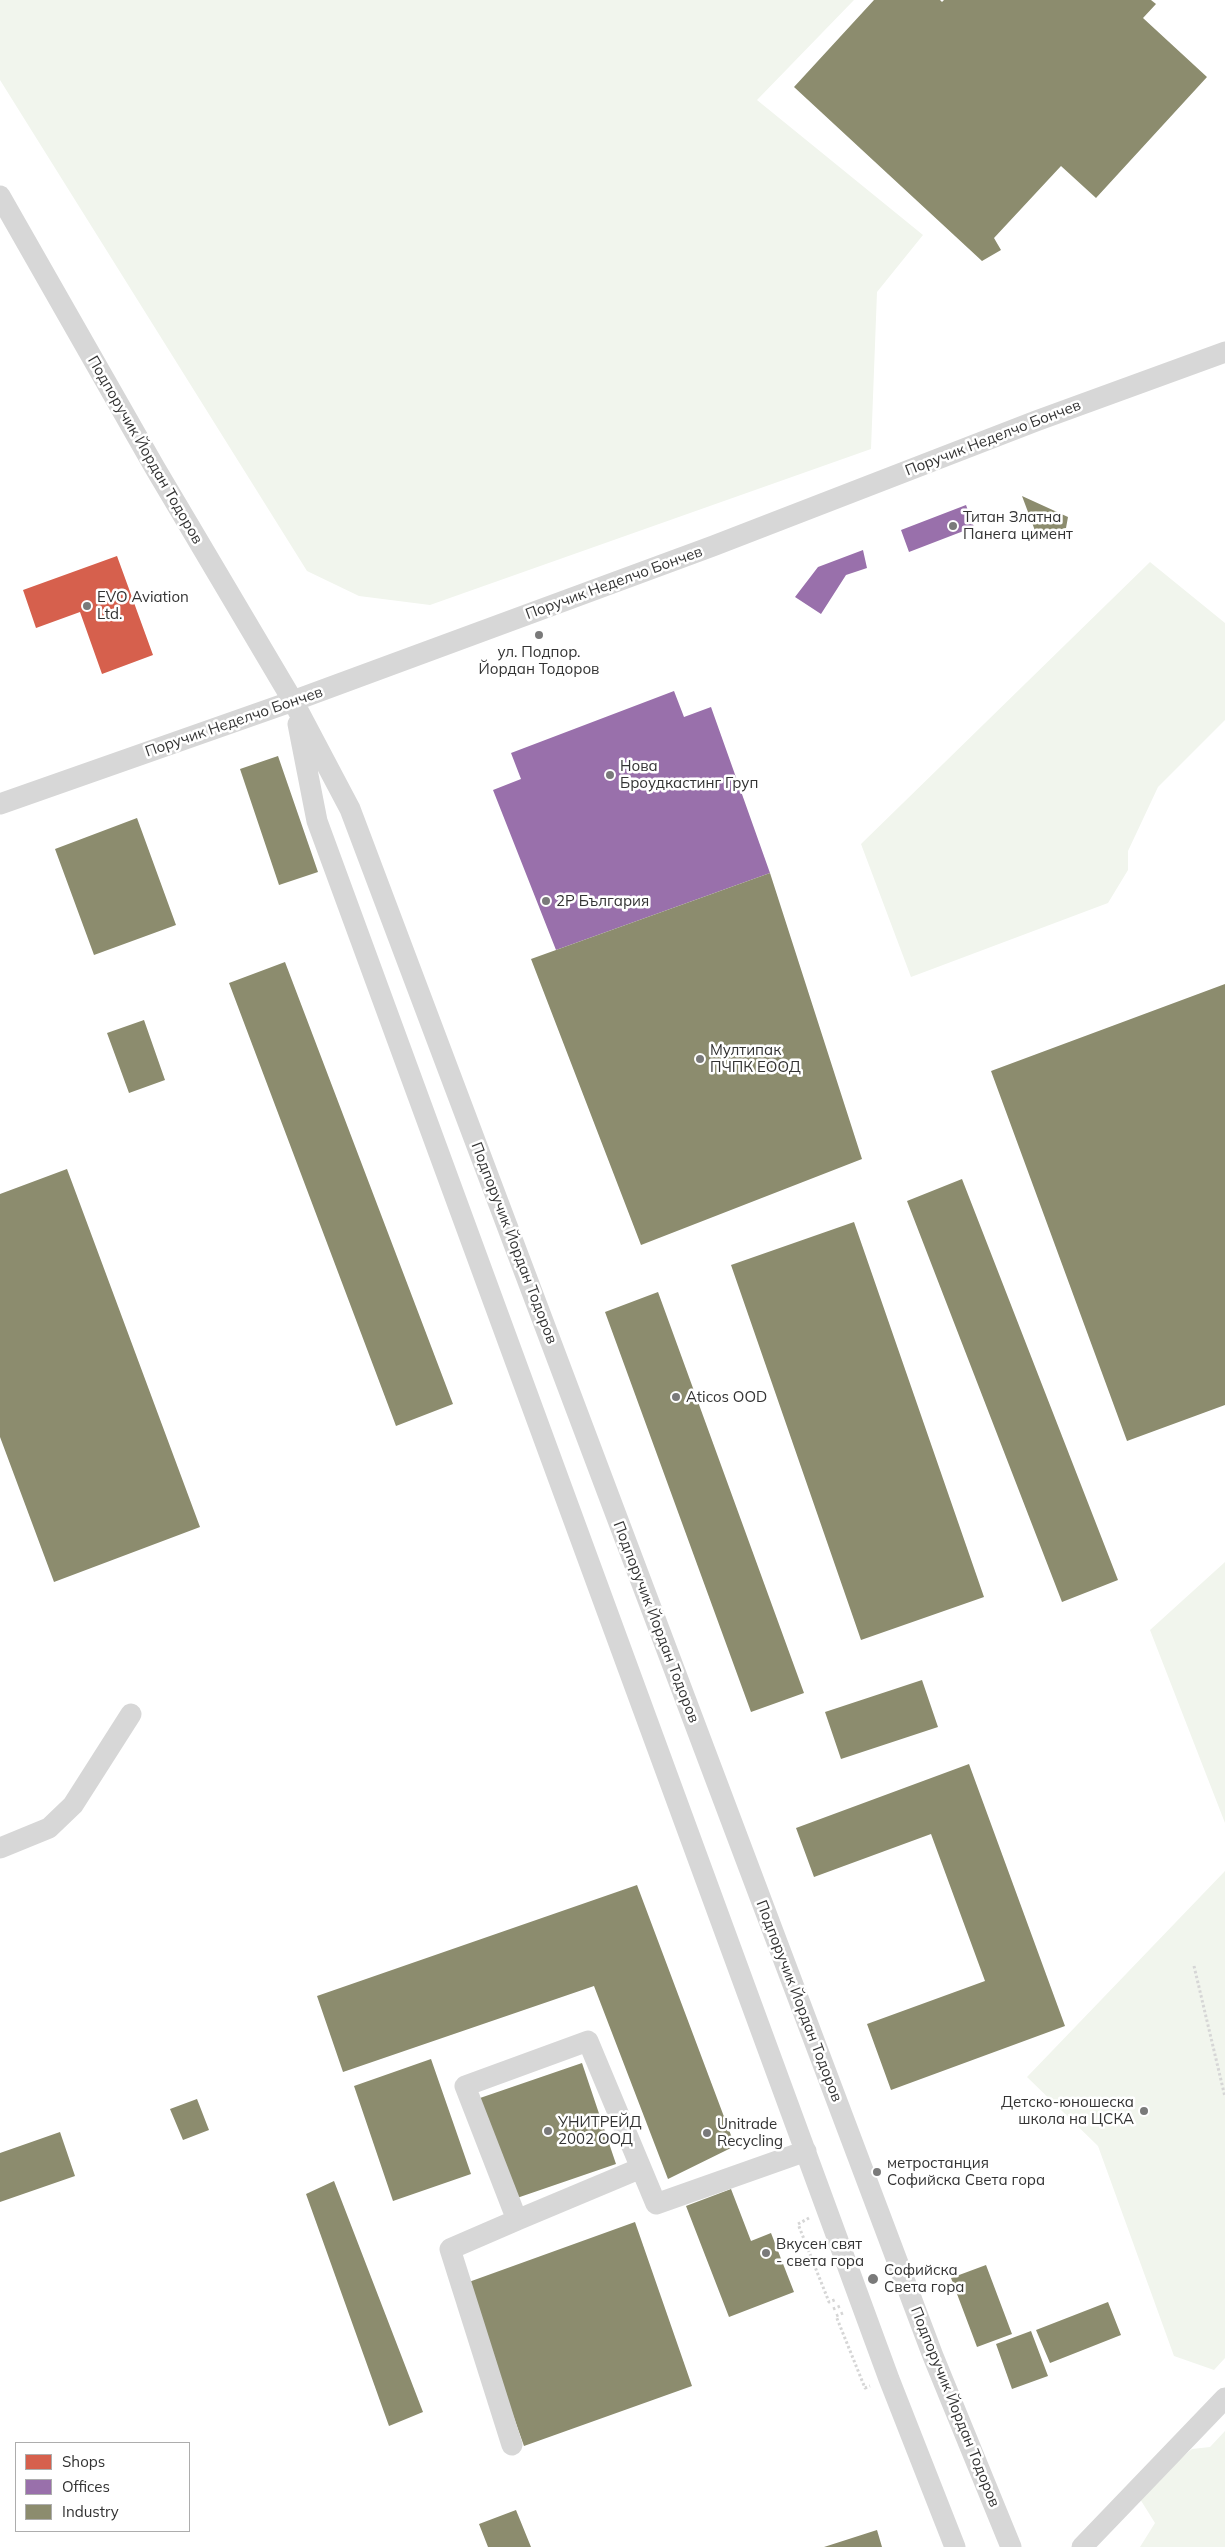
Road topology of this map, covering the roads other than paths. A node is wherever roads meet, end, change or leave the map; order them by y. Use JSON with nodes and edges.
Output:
{"nodes":[{"id":1,"x":0,"y":196,"type":"edge"},
{"id":2,"x":1225,"y":352,"type":"edge"},
{"id":3,"x":293,"y":701,"type":"junction"},
{"id":4,"x":0,"y":804,"type":"edge"},
{"id":5,"x":130,"y":1714,"type":"dead end"},
{"id":6,"x":0,"y":1848,"type":"edge"},
{"id":7,"x":806,"y":2151,"type":"junction"},
{"id":8,"x":641,"y":2168,"type":"junction"},
{"id":9,"x":516,"y":2220,"type":"junction"},
{"id":10,"x":1225,"y":2398,"type":"edge"},
{"id":11,"x":512,"y":2445,"type":"dead end"},
{"id":12,"x":955,"y":2547,"type":"edge"},
{"id":13,"x":1011,"y":2547,"type":"edge"},
{"id":14,"x":1082,"y":2547,"type":"edge"}],
"edges":[{"from":1,"to":3,"type":"street","name":"Подпоручик Йордан Тодоров"},
{"from":2,"to":3,"type":"street","name":"Поручик Неделчо Бончев"},
{"from":3,"to":4,"type":"street","name":"Поручик Неделчо Бончев"},
{"from":3,"to":7,"type":"street","name":"Подпоручик Йордан Тодоров"},
{"from":3,"to":13,"type":"street","name":"Подпоручик Йордан Тодоров"},
{"from":5,"to":6,"type":"street"},
{"from":7,"to":8,"type":"street"},
{"from":7,"to":12,"type":"street","name":"Подпоручик Йордан Тодоров"},
{"from":8,"to":9,"type":"street"},
{"from":8,"to":9,"type":"street"},
{"from":9,"to":11,"type":"street"},
{"from":10,"to":14,"type":"street"}]}
